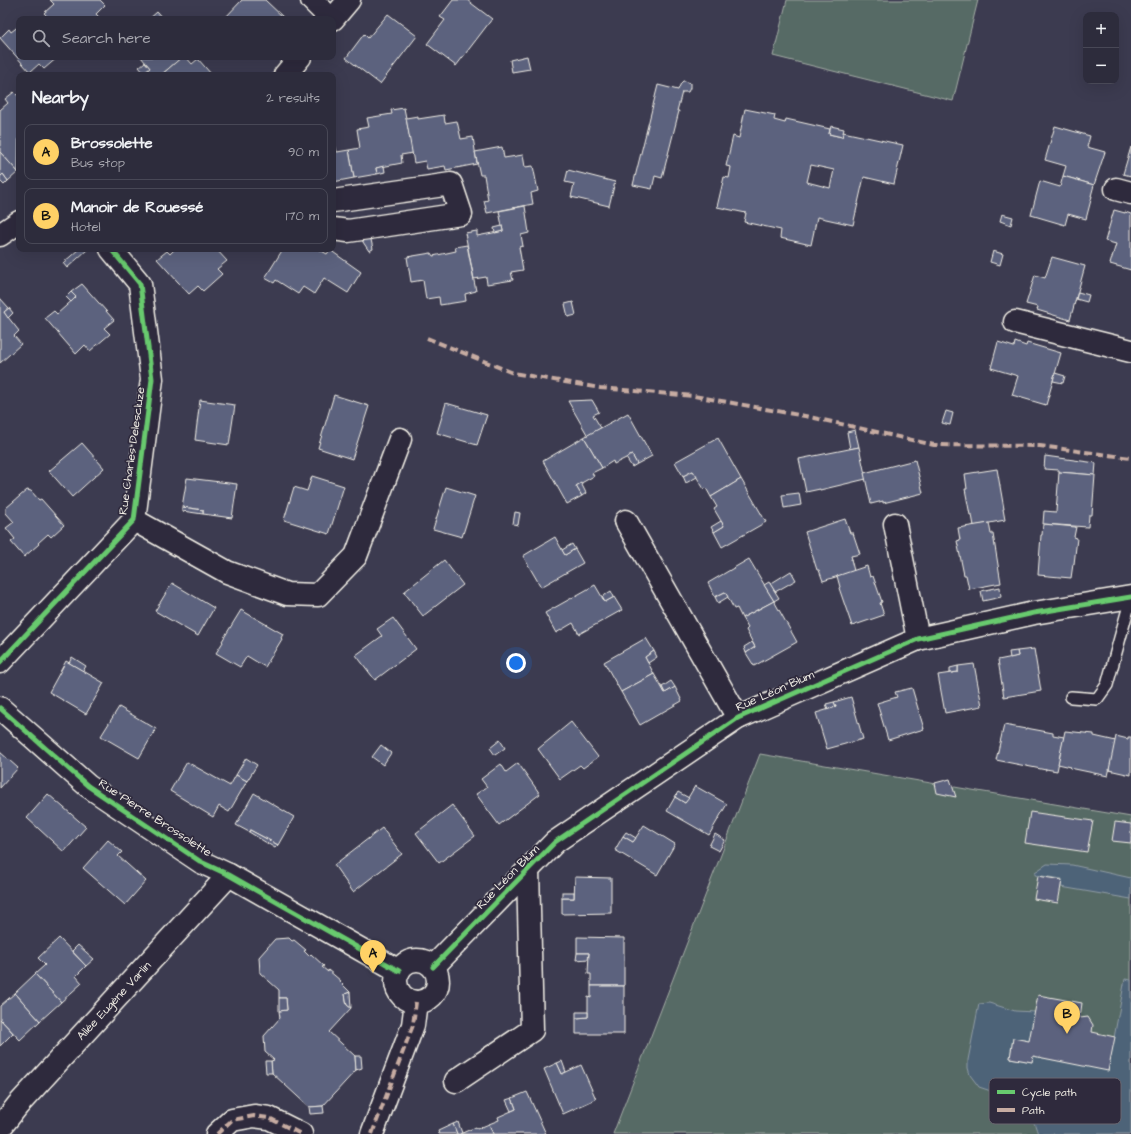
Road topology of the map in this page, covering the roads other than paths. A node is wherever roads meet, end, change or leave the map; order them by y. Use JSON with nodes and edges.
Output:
{"nodes":[{"id":1,"x":312,"y":0,"type":"edge"},
{"id":2,"x":349,"y":0,"type":"edge"},
{"id":3,"x":329,"y":16,"type":"edge"},
{"id":4,"x":335,"y":16,"type":"edge"},
{"id":5,"x":298,"y":60,"type":"edge"},
{"id":6,"x":288,"y":72,"type":"edge"},
{"id":7,"x":336,"y":201,"type":"edge"},
{"id":8,"x":16,"y":224,"type":"edge"},
{"id":9,"x":336,"y":229,"type":"edge"},
{"id":10,"x":0,"y":235,"type":"edge"},
{"id":11,"x":113,"y":252,"type":"edge"},
{"id":12,"x":1014,"y":322,"type":"dead end"},
{"id":13,"x":1131,"y":351,"type":"edge"},
{"id":14,"x":400,"y":439,"type":"dead end"},
{"id":15,"x":134,"y":520,"type":"junction"},
{"id":16,"x":626,"y":521,"type":"dead end"},
{"id":17,"x":895,"y":524,"type":"dead end"},
{"id":18,"x":1131,"y":598,"type":"edge"},
{"id":19,"x":918,"y":639,"type":"junction"},
{"id":20,"x":0,"y":662,"type":"edge"},
{"id":21,"x":1071,"y":698,"type":"dead end"},
{"id":22,"x":0,"y":708,"type":"edge"},
{"id":23,"x":738,"y":718,"type":"junction"},
{"id":24,"x":528,"y":870,"type":"junction"},
{"id":25,"x":229,"y":875,"type":"junction"},
{"id":26,"x":433,"y":967,"type":"junction"},
{"id":27,"x":399,"y":971,"type":"junction"},
{"id":28,"x":416,"y":1002,"type":"junction"},
{"id":29,"x":456,"y":1081,"type":"dead end"},
{"id":30,"x":0,"y":1128,"type":"edge"},
{"id":31,"x":218,"y":1134,"type":"edge"},
{"id":32,"x":301,"y":1134,"type":"edge"},
{"id":33,"x":372,"y":1134,"type":"edge"}],
"edges":[{"from":1,"to":3,"type":"street"},
{"from":2,"to":4,"type":"street"},
{"from":5,"to":6,"type":"street"},
{"from":7,"to":9,"type":"street"},
{"from":8,"to":10,"type":"street"},
{"from":11,"to":15,"type":"street","name":"Rue Charles Delescluze"},
{"from":12,"to":13,"type":"street"},
{"from":14,"to":15,"type":"street","name":"Rue Charles Delescluze"},
{"from":15,"to":20,"type":"street","name":"Rue Charles Delescluze"},
{"from":16,"to":23,"type":"street","name":"Rue Léon Blum"},
{"from":17,"to":19,"type":"street"},
{"from":18,"to":19,"type":"street","name":"Rue Léon Blum"},
{"from":18,"to":21,"type":"lane"},
{"from":19,"to":23,"type":"street","name":"Rue Léon Blum"},
{"from":22,"to":25,"type":"street","name":"Rue Pierre Brossolette"},
{"from":23,"to":24,"type":"street","name":"Rue Léon Blum"},
{"from":24,"to":26,"type":"street","name":"Rue Léon Blum"},
{"from":24,"to":29,"type":"street","name":"Rue Léon Blum"},
{"from":25,"to":27,"type":"street","name":"Rue Pierre Brossolette"},
{"from":25,"to":30,"type":"street","name":"Allée Eugène Varlin"},
{"from":26,"to":27,"type":"street"},
{"from":26,"to":28,"type":"street"},
{"from":27,"to":28,"type":"street"},
{"from":28,"to":33,"type":"street"},
{"from":31,"to":32,"type":"street"}]}
